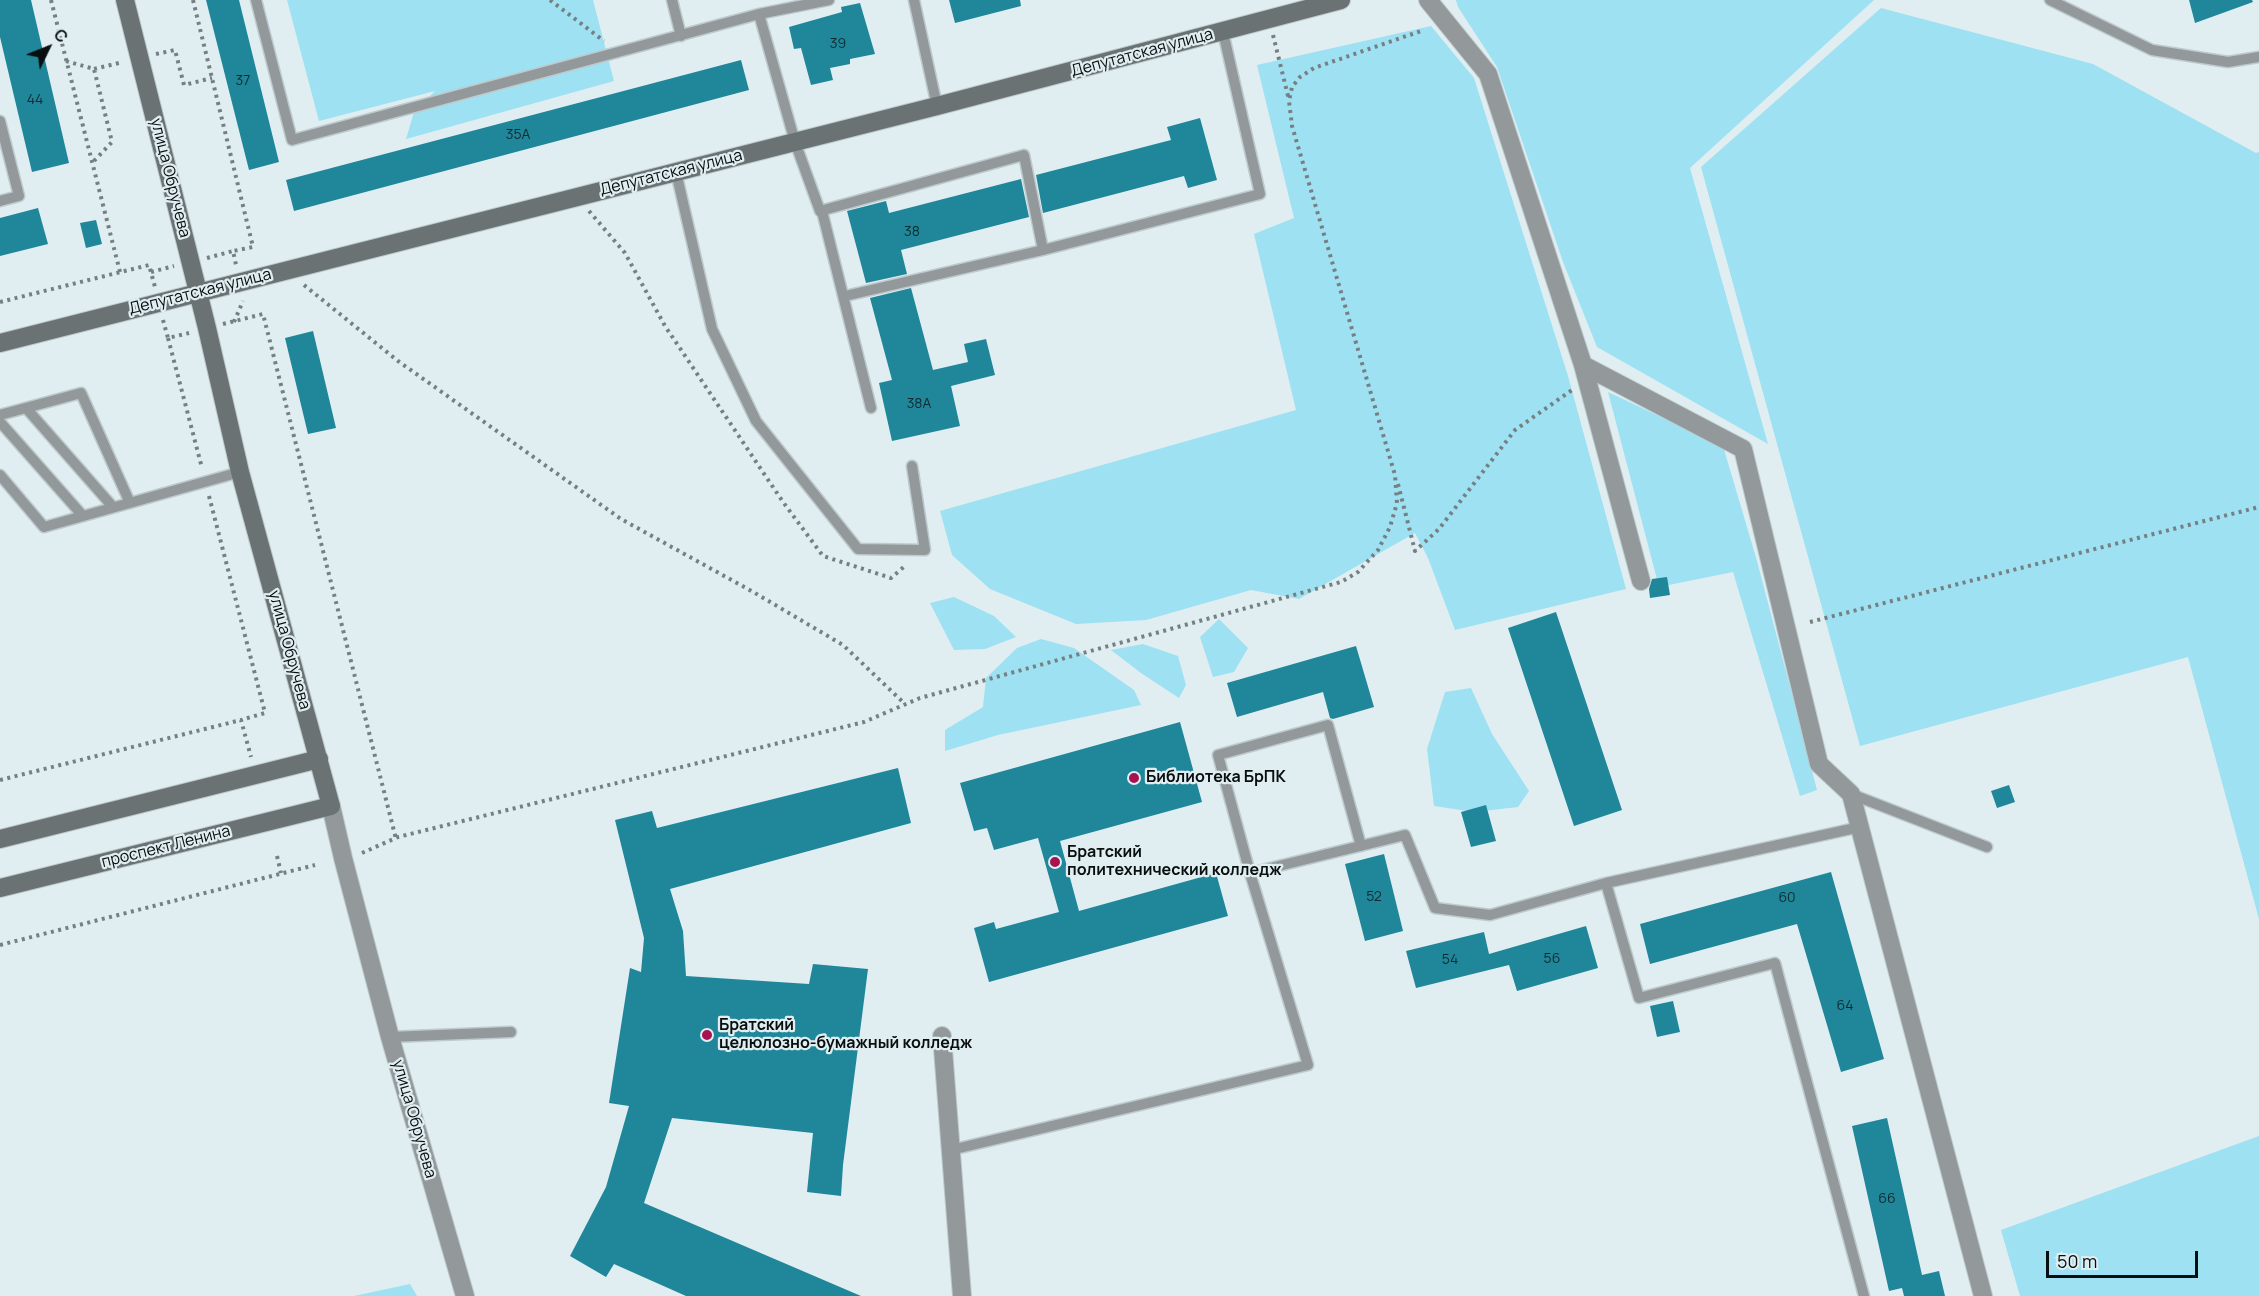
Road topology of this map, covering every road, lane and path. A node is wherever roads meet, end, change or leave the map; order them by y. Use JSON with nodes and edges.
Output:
{"nodes":[{"id":1,"x":51,"y":0,"type":"edge"},
{"id":2,"x":125,"y":0,"type":"edge"},
{"id":3,"x":193,"y":0,"type":"edge"},
{"id":4,"x":256,"y":0,"type":"edge"},
{"id":5,"x":550,"y":0,"type":"edge"},
{"id":6,"x":672,"y":0,"type":"edge"},
{"id":7,"x":829,"y":0,"type":"edge"},
{"id":8,"x":914,"y":0,"type":"edge"},
{"id":9,"x":1341,"y":0,"type":"edge"},
{"id":10,"x":1428,"y":0,"type":"edge"},
{"id":11,"x":2050,"y":0,"type":"edge"},
{"id":12,"x":759,"y":14,"type":"junction"},
{"id":13,"x":1269,"y":20,"type":"junction"},
{"id":14,"x":1421,"y":31,"type":"dead end"},
{"id":15,"x":1223,"y":32,"type":"junction"},
{"id":16,"x":681,"y":36,"type":"junction"},
{"id":17,"x":609,"y":45,"type":"dead end"},
{"id":18,"x":2259,"y":57,"type":"edge"},
{"id":19,"x":66,"y":61,"type":"junction"},
{"id":20,"x":1289,"y":101,"type":"junction"},
{"id":21,"x":937,"y":106,"type":"junction"},
{"id":22,"x":0,"y":121,"type":"edge"},
{"id":23,"x":795,"y":142,"type":"junction"},
{"id":24,"x":92,"y":163,"type":"junction"},
{"id":25,"x":676,"y":172,"type":"junction"},
{"id":26,"x":0,"y":201,"type":"edge"},
{"id":27,"x":822,"y":211,"type":"junction"},
{"id":28,"x":1044,"y":250,"type":"junction"},
{"id":29,"x":233,"y":251,"type":"dead end"},
{"id":30,"x":285,"y":269,"type":"junction"},
{"id":31,"x":120,"y":272,"type":"dead end"},
{"id":32,"x":199,"y":292,"type":"junction"},
{"id":33,"x":845,"y":296,"type":"junction"},
{"id":34,"x":168,"y":338,"type":"dead end"},
{"id":35,"x":0,"y":343,"type":"edge"},
{"id":36,"x":1585,"y":373,"type":"junction"},
{"id":37,"x":26,"y":408,"type":"junction"},
{"id":38,"x":872,"y":408,"type":"dead end"},
{"id":39,"x":0,"y":415,"type":"edge"},
{"id":40,"x":0,"y":422,"type":"edge"},
{"id":41,"x":912,"y":466,"type":"dead end"},
{"id":42,"x":240,"y":472,"type":"junction"},
{"id":43,"x":0,"y":475,"type":"edge"},
{"id":44,"x":1395,"y":475,"type":"junction"},
{"id":45,"x":206,"y":482,"type":"junction"},
{"id":46,"x":130,"y":503,"type":"junction"},
{"id":47,"x":114,"y":507,"type":"junction"},
{"id":48,"x":2259,"y":507,"type":"edge"},
{"id":49,"x":83,"y":516,"type":"junction"},
{"id":50,"x":1641,"y":581,"type":"dead end"},
{"id":51,"x":1810,"y":622,"type":"dead end"},
{"id":52,"x":905,"y":704,"type":"junction"},
{"id":53,"x":241,"y":720,"type":"junction"},
{"id":54,"x":319,"y":759,"type":"junction"},
{"id":55,"x":253,"y":766,"type":"dead end"},
{"id":56,"x":0,"y":780,"type":"edge"},
{"id":57,"x":1851,"y":794,"type":"junction"},
{"id":58,"x":331,"y":806,"type":"junction"},
{"id":59,"x":1860,"y":826,"type":"junction"},
{"id":60,"x":0,"y":839,"type":"edge"},
{"id":61,"x":1361,"y":846,"type":"junction"},
{"id":62,"x":1987,"y":847,"type":"dead end"},
{"id":63,"x":363,"y":853,"type":"dead end"},
{"id":64,"x":277,"y":856,"type":"dead end"},
{"id":65,"x":315,"y":865,"type":"dead end"},
{"id":66,"x":281,"y":873,"type":"junction"},
{"id":67,"x":1250,"y":873,"type":"junction"},
{"id":68,"x":1606,"y":883,"type":"junction"},
{"id":69,"x":0,"y":888,"type":"edge"},
{"id":70,"x":0,"y":945,"type":"edge"},
{"id":71,"x":511,"y":1032,"type":"dead end"},
{"id":72,"x":942,"y":1036,"type":"dead end"},
{"id":73,"x":390,"y":1037,"type":"junction"},
{"id":74,"x":951,"y":1150,"type":"junction"},
{"id":75,"x":465,"y":1296,"type":"edge"},
{"id":76,"x":962,"y":1296,"type":"edge"},
{"id":77,"x":1864,"y":1296,"type":"edge"},
{"id":78,"x":1983,"y":1296,"type":"edge"}],
"edges":[{"from":1,"to":19,"type":"path"},
{"from":2,"to":32,"type":"main road","name":"улица Обручева"},
{"from":3,"to":29,"type":"path"},
{"from":4,"to":16,"type":"lane"},
{"from":5,"to":17,"type":"path"},
{"from":6,"to":16,"type":"lane"},
{"from":7,"to":12,"type":"lane"},
{"from":8,"to":21,"type":"lane"},
{"from":9,"to":13,"type":"main road","name":"Депутатская улица"},
{"from":10,"to":36,"type":"street"},
{"from":11,"to":18,"type":"lane"},
{"from":12,"to":16,"type":"lane"},
{"from":12,"to":23,"type":"lane"},
{"from":13,"to":15,"type":"main road","name":"Депутатская улица"},
{"from":13,"to":20,"type":"path"},
{"from":14,"to":20,"type":"path"},
{"from":15,"to":21,"type":"main road","name":"Депутатская улица"},
{"from":15,"to":28,"type":"lane"},
{"from":19,"to":24,"type":"path"},
{"from":19,"to":24,"type":"path"},
{"from":20,"to":44,"type":"path"},
{"from":21,"to":23,"type":"main road","name":"Депутатская улица"},
{"from":22,"to":26,"type":"lane"},
{"from":23,"to":25,"type":"main road","name":"Депутатская улица"},
{"from":23,"to":27,"type":"lane"},
{"from":24,"to":31,"type":"path"},
{"from":25,"to":30,"type":"main road","name":"Депутатская улица"},
{"from":25,"to":41,"type":"lane"},
{"from":27,"to":28,"type":"lane"},
{"from":27,"to":33,"type":"lane"},
{"from":28,"to":33,"type":"lane"},
{"from":30,"to":32,"type":"main road","name":"Депутатская улица"},
{"from":30,"to":52,"type":"path"},
{"from":32,"to":35,"type":"main road","name":"Депутатская улица"},
{"from":32,"to":42,"type":"main road","name":"улица Обручева"},
{"from":33,"to":38,"type":"lane"},
{"from":34,"to":45,"type":"path"},
{"from":36,"to":44,"type":"path"},
{"from":36,"to":50,"type":"street"},
{"from":36,"to":57,"type":"street"},
{"from":37,"to":39,"type":"lane"},
{"from":37,"to":46,"type":"lane"},
{"from":37,"to":47,"type":"lane"},
{"from":40,"to":49,"type":"lane"},
{"from":42,"to":45,"type":"lane"},
{"from":42,"to":54,"type":"main road","name":"улица Обручева"},
{"from":43,"to":49,"type":"lane"},
{"from":44,"to":52,"type":"path"},
{"from":45,"to":46,"type":"lane"},
{"from":45,"to":53,"type":"path"},
{"from":46,"to":47,"type":"lane"},
{"from":47,"to":49,"type":"lane"},
{"from":48,"to":51,"type":"path"},
{"from":52,"to":63,"type":"path"},
{"from":53,"to":55,"type":"path"},
{"from":53,"to":56,"type":"path"},
{"from":54,"to":58,"type":"main road","name":"улица Обручева"},
{"from":54,"to":60,"type":"main road"},
{"from":57,"to":59,"type":"street"},
{"from":57,"to":62,"type":"lane"},
{"from":58,"to":69,"type":"main road","name":"проспект Ленина"},
{"from":58,"to":73,"type":"street","name":"улица Обручева"},
{"from":59,"to":68,"type":"lane"},
{"from":59,"to":78,"type":"street"},
{"from":61,"to":67,"type":"lane"},
{"from":61,"to":67,"type":"lane"},
{"from":61,"to":68,"type":"lane"},
{"from":64,"to":66,"type":"path"},
{"from":65,"to":66,"type":"path"},
{"from":66,"to":70,"type":"path"},
{"from":67,"to":74,"type":"lane"},
{"from":68,"to":77,"type":"lane"},
{"from":71,"to":73,"type":"lane"},
{"from":72,"to":74,"type":"street"},
{"from":73,"to":75,"type":"street","name":"улица Обручева"},
{"from":74,"to":76,"type":"street"}]}
